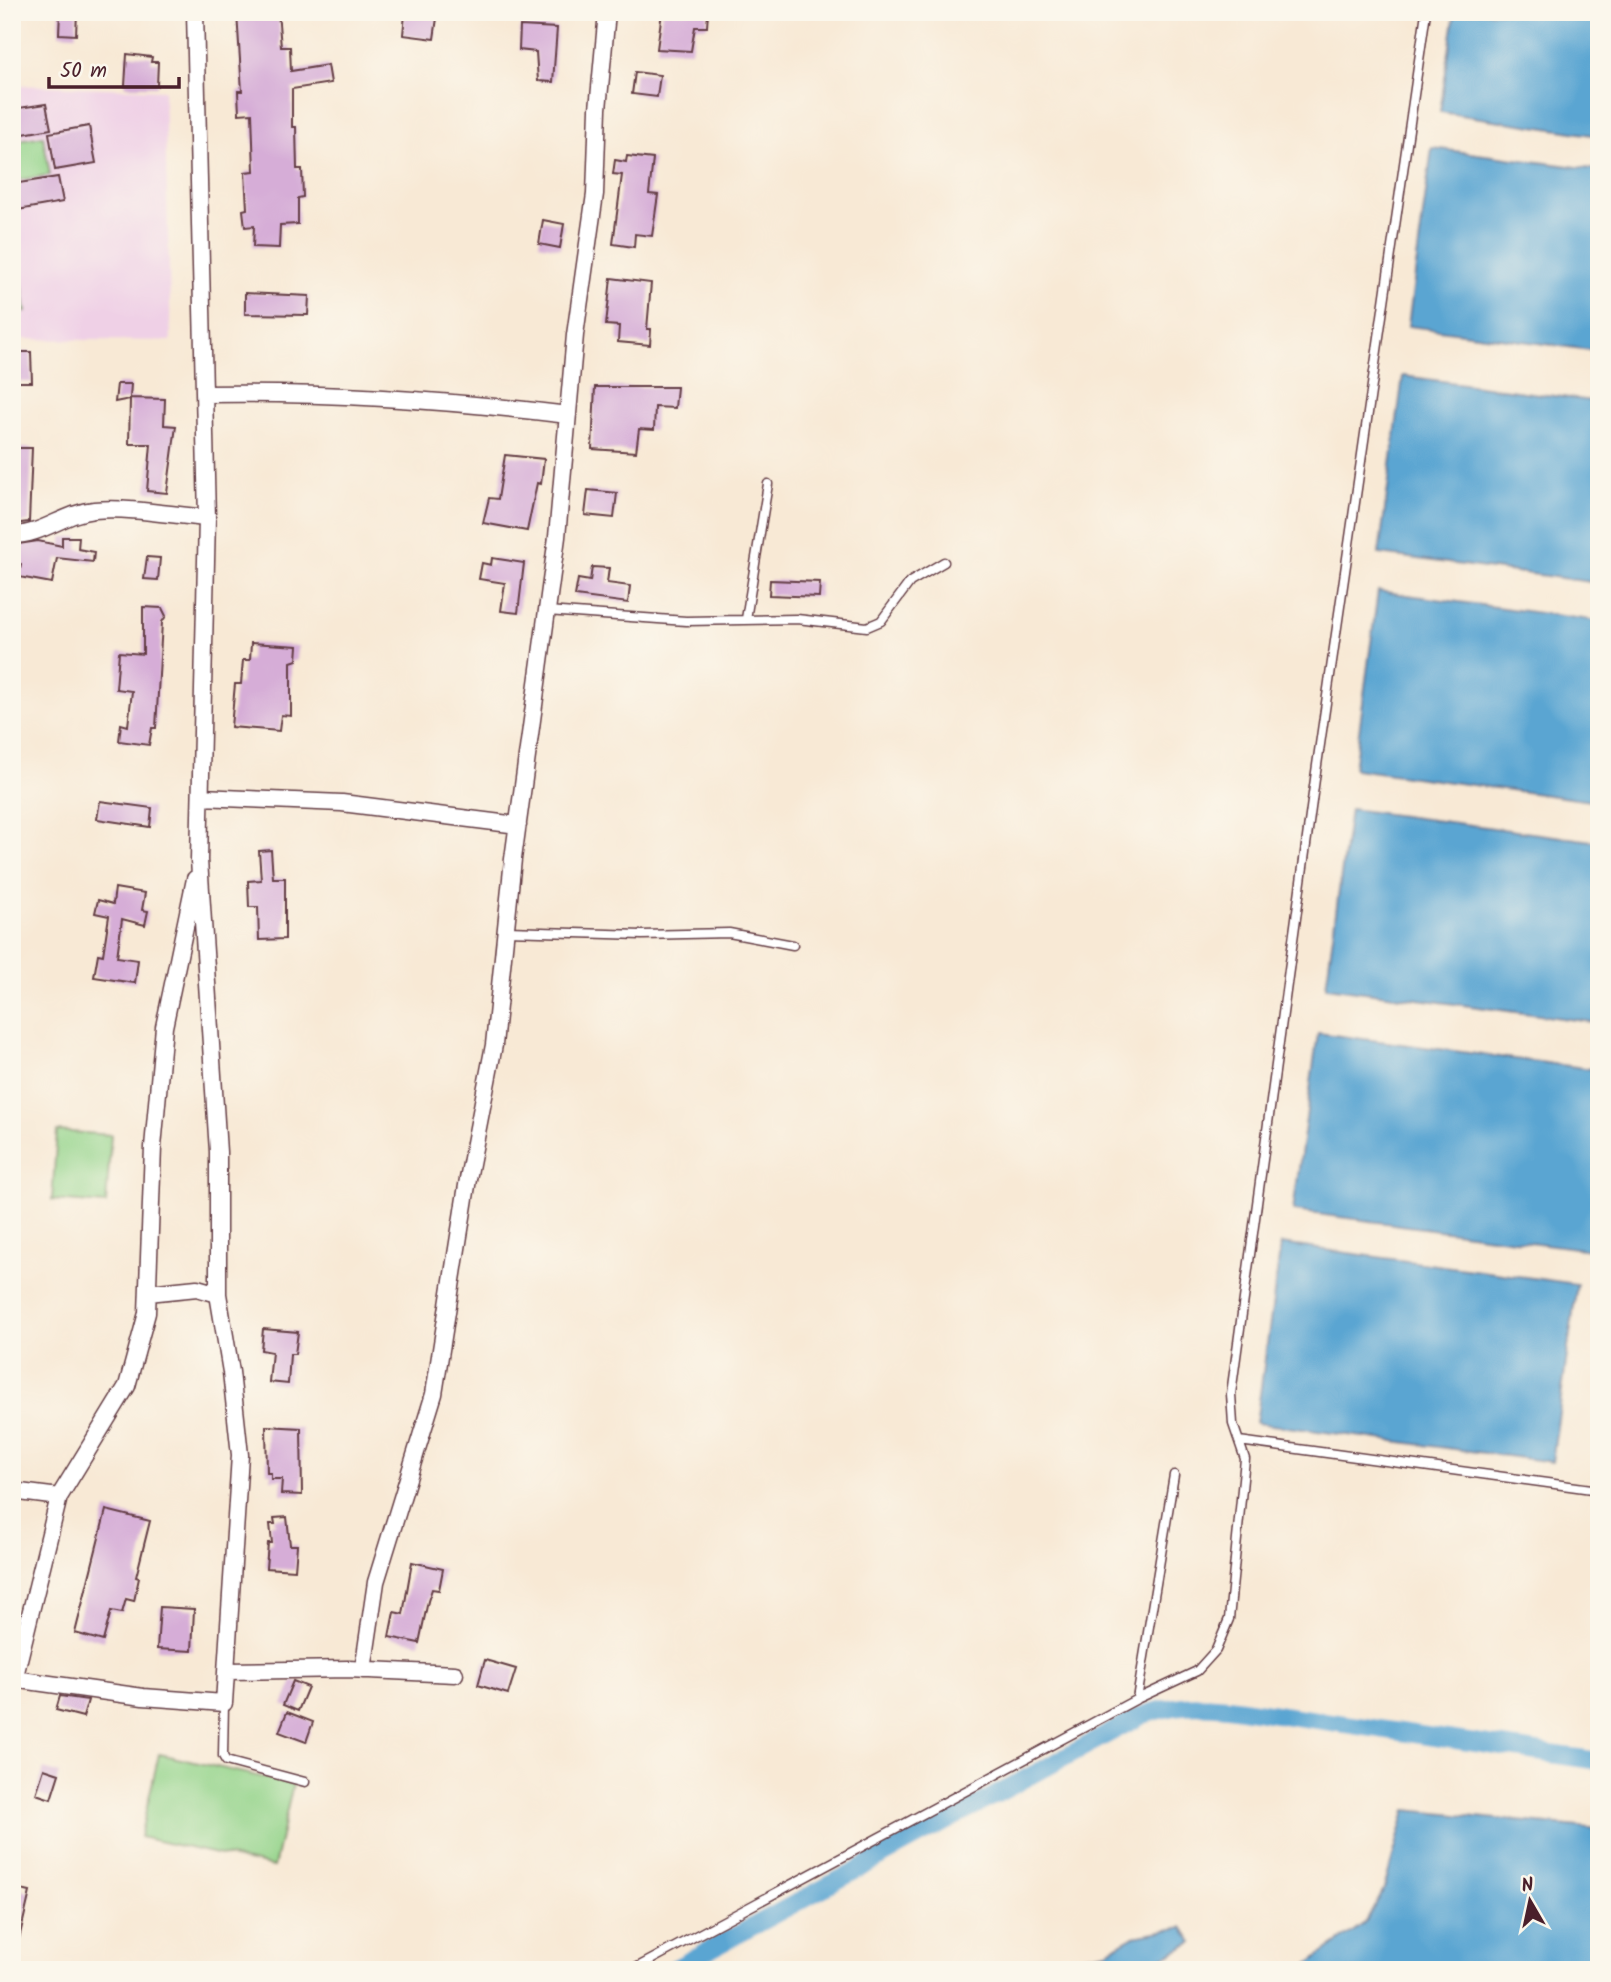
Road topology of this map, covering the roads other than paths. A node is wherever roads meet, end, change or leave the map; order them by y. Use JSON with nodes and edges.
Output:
{"nodes":[{"id":1,"x":195,"y":12,"type":"edge"},
{"id":2,"x":607,"y":12,"type":"edge"},
{"id":3,"x":1426,"y":12,"type":"edge"},
{"id":4,"x":204,"y":394,"type":"junction"},
{"id":5,"x":568,"y":415,"type":"junction"},
{"id":6,"x":768,"y":484,"type":"dead end"},
{"id":7,"x":207,"y":518,"type":"junction"},
{"id":8,"x":12,"y":534,"type":"edge"},
{"id":9,"x":944,"y":562,"type":"dead end"},
{"id":10,"x":547,"y":611,"type":"junction"},
{"id":11,"x":746,"y":619,"type":"junction"},
{"id":12,"x":202,"y":797,"type":"junction"},
{"id":13,"x":517,"y":825,"type":"junction"},
{"id":14,"x":199,"y":860,"type":"junction"},
{"id":15,"x":507,"y":931,"type":"junction"},
{"id":16,"x":793,"y":945,"type":"dead end"},
{"id":17,"x":148,"y":1293,"type":"junction"},
{"id":18,"x":218,"y":1294,"type":"junction"},
{"id":19,"x":1239,"y":1441,"type":"junction"},
{"id":20,"x":1174,"y":1475,"type":"dead end"},
{"id":21,"x":1599,"y":1490,"type":"edge"},
{"id":22,"x":12,"y":1491,"type":"edge"},
{"id":23,"x":59,"y":1497,"type":"junction"},
{"id":24,"x":363,"y":1670,"type":"junction"},
{"id":25,"x":227,"y":1671,"type":"junction"},
{"id":26,"x":455,"y":1674,"type":"dead end"},
{"id":27,"x":13,"y":1684,"type":"edge"},
{"id":28,"x":1137,"y":1699,"type":"junction"},
{"id":29,"x":225,"y":1703,"type":"junction"},
{"id":30,"x":304,"y":1782,"type":"dead end"},
{"id":31,"x":632,"y":1970,"type":"edge"}],
"edges":[{"from":1,"to":4,"type":"street"},
{"from":2,"to":5,"type":"street"},
{"from":3,"to":19,"type":"lane"},
{"from":4,"to":5,"type":"street"},
{"from":4,"to":7,"type":"street"},
{"from":5,"to":10,"type":"street"},
{"from":6,"to":11,"type":"lane"},
{"from":7,"to":8,"type":"street"},
{"from":7,"to":12,"type":"street"},
{"from":9,"to":11,"type":"lane"},
{"from":10,"to":11,"type":"lane"},
{"from":10,"to":13,"type":"street"},
{"from":12,"to":13,"type":"street"},
{"from":12,"to":14,"type":"street"},
{"from":13,"to":15,"type":"street"},
{"from":14,"to":17,"type":"street"},
{"from":14,"to":18,"type":"street"},
{"from":15,"to":16,"type":"lane"},
{"from":15,"to":24,"type":"street"},
{"from":17,"to":18,"type":"street"},
{"from":17,"to":23,"type":"street"},
{"from":18,"to":25,"type":"street"},
{"from":19,"to":21,"type":"lane"},
{"from":19,"to":28,"type":"lane"},
{"from":20,"to":28,"type":"lane"},
{"from":22,"to":23,"type":"street"},
{"from":23,"to":27,"type":"street"},
{"from":24,"to":25,"type":"street"},
{"from":24,"to":26,"type":"street"},
{"from":25,"to":29,"type":"street"},
{"from":27,"to":29,"type":"street"},
{"from":28,"to":31,"type":"lane"},
{"from":29,"to":30,"type":"lane"}]}
